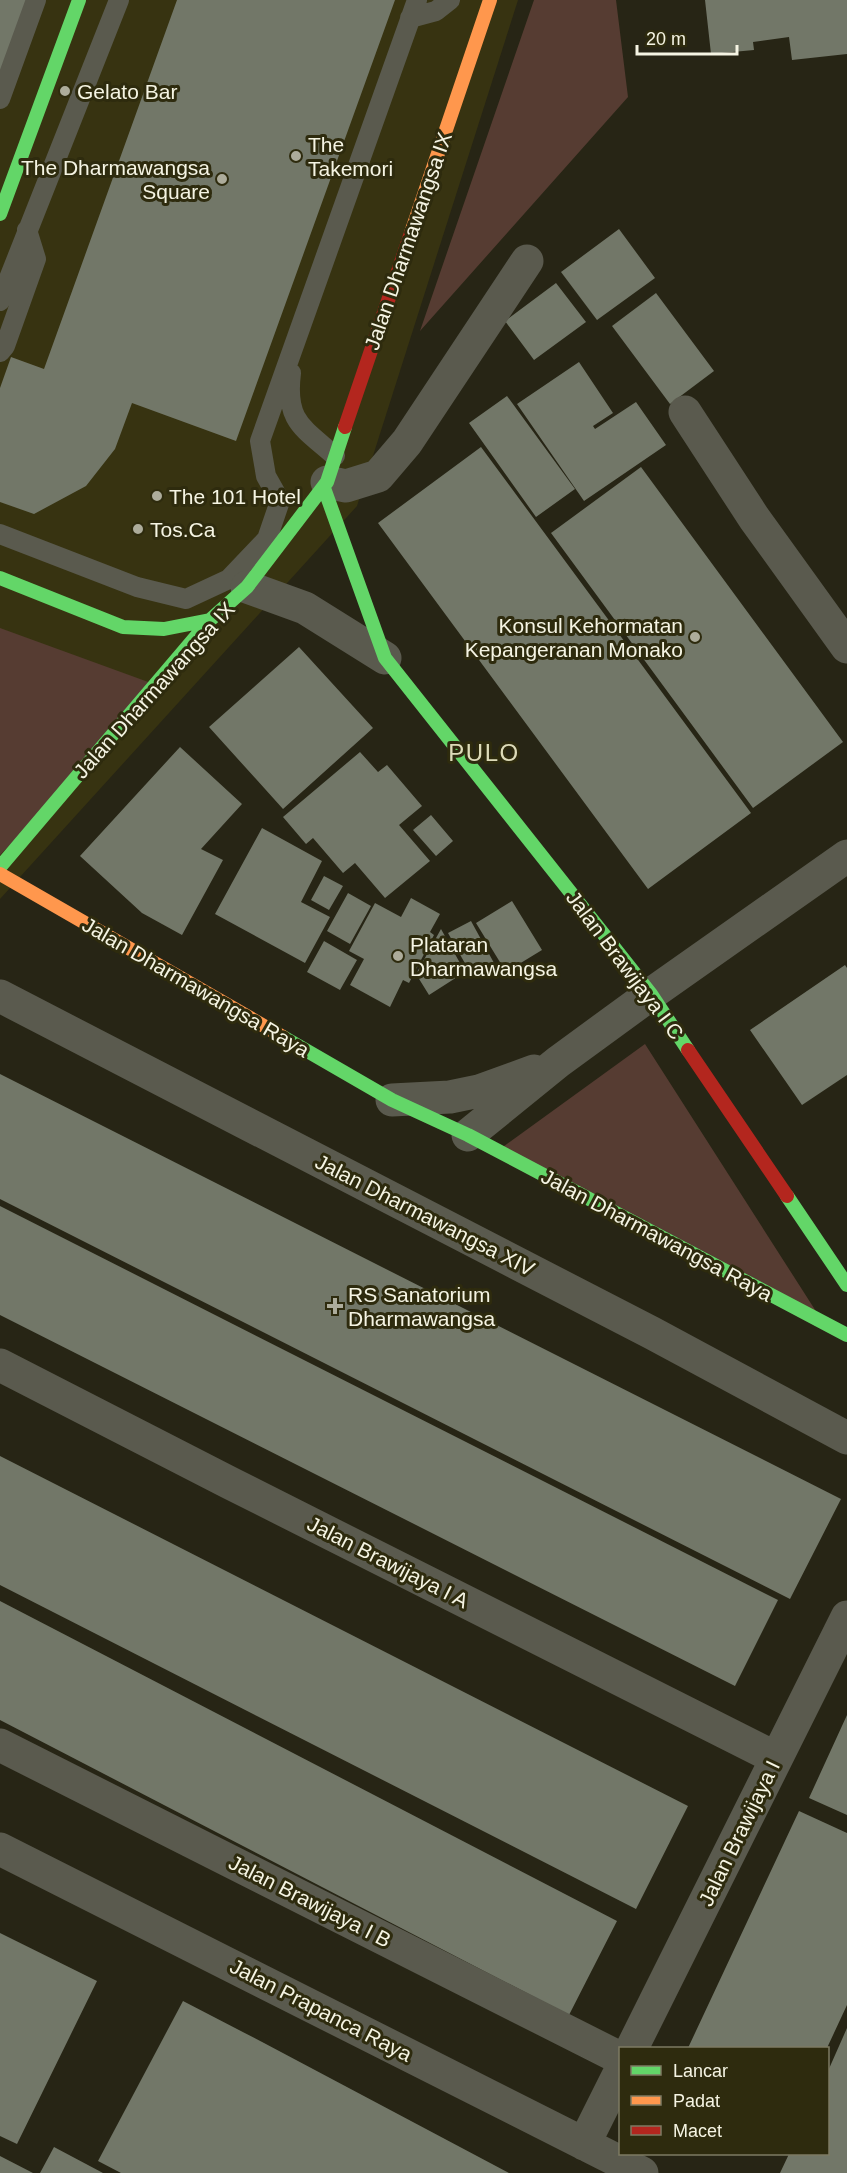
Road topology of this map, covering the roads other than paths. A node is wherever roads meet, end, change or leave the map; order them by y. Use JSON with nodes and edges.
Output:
{"nodes":[{"id":1,"x":36,"y":0,"type":"edge"},
{"id":2,"x":79,"y":0,"type":"edge"},
{"id":3,"x":119,"y":0,"type":"edge"},
{"id":4,"x":450,"y":0,"type":"edge"},
{"id":5,"x":490,"y":0,"type":"edge"},
{"id":6,"x":414,"y":9,"type":"edge"},
{"id":7,"x":0,"y":99,"type":"edge"},
{"id":8,"x":0,"y":214,"type":"edge"},
{"id":9,"x":27,"y":230,"type":"junction"},
{"id":10,"x":527,"y":261,"type":"dead end"},
{"id":11,"x":0,"y":301,"type":"edge"},
{"id":12,"x":296,"y":341,"type":"junction"},
{"id":13,"x":0,"y":352,"type":"edge"},
{"id":14,"x":685,"y":412,"type":"dead end"},
{"id":15,"x":329,"y":475,"type":"junction"},
{"id":16,"x":0,"y":534,"type":"edge"},
{"id":17,"x":0,"y":578,"type":"edge"},
{"id":18,"x":247,"y":587,"type":"junction"},
{"id":19,"x":210,"y":620,"type":"junction"},
{"id":20,"x":847,"y":647,"type":"edge"},
{"id":21,"x":385,"y":658,"type":"junction"},
{"id":22,"x":847,"y":856,"type":"edge"},
{"id":23,"x":0,"y":867,"type":"edge"},
{"id":24,"x":0,"y":874,"type":"edge"},
{"id":25,"x":651,"y":994,"type":"junction"},
{"id":26,"x":0,"y":996,"type":"edge"},
{"id":27,"x":558,"y":1062,"type":"junction"},
{"id":28,"x":392,"y":1101,"type":"junction"},
{"id":29,"x":468,"y":1135,"type":"junction"},
{"id":30,"x":847,"y":1285,"type":"edge"},
{"id":31,"x":847,"y":1335,"type":"edge"},
{"id":32,"x":0,"y":1365,"type":"edge"},
{"id":33,"x":847,"y":1438,"type":"edge"},
{"id":34,"x":847,"y":1617,"type":"edge"},
{"id":35,"x":0,"y":1745,"type":"edge"},
{"id":36,"x":776,"y":1758,"type":"junction"},
{"id":37,"x":0,"y":1849,"type":"edge"},
{"id":38,"x":633,"y":2047,"type":"edge"},
{"id":39,"x":619,"y":2057,"type":"edge"},
{"id":40,"x":619,"y":2076,"type":"edge"},
{"id":41,"x":584,"y":2144,"type":"junction"},
{"id":42,"x":642,"y":2173,"type":"edge"}],
"edges":[{"from":1,"to":7,"type":"lane"},
{"from":2,"to":8,"type":"street"},
{"from":3,"to":9,"type":"lane"},
{"from":4,"to":6,"type":"lane"},
{"from":5,"to":15,"type":"street","name":"Jalan Dharmawangsa IX"},
{"from":6,"to":12,"type":"lane"},
{"from":9,"to":11,"type":"lane"},
{"from":9,"to":13,"type":"lane"},
{"from":10,"to":15,"type":"street"},
{"from":12,"to":15,"type":"lane"},
{"from":12,"to":16,"type":"lane"},
{"from":14,"to":20,"type":"street"},
{"from":15,"to":18,"type":"street","name":"Jalan Dharmawangsa IX"},
{"from":15,"to":21,"type":"street","name":"Jalan Brawijaya I C"},
{"from":17,"to":19,"type":"street"},
{"from":18,"to":19,"type":"street","name":"Jalan Dharmawangsa IX"},
{"from":18,"to":21,"type":"street","name":"Jalan Brawijaya I C"},
{"from":19,"to":23,"type":"street","name":"Jalan Dharmawangsa IX"},
{"from":21,"to":25,"type":"street","name":"Jalan Brawijaya I C"},
{"from":22,"to":25,"type":"street"},
{"from":24,"to":28,"type":"street","name":"Jalan Dharmawangsa Raya"},
{"from":25,"to":27,"type":"street"},
{"from":25,"to":30,"type":"street","name":"Jalan Brawijaya I C"},
{"from":26,"to":33,"type":"street","name":"Jalan Dharmawangsa XIV"},
{"from":27,"to":28,"type":"street"},
{"from":27,"to":29,"type":"street"},
{"from":28,"to":29,"type":"street","name":"Jalan Dharmawangsa Raya"},
{"from":29,"to":31,"type":"street","name":"Jalan Dharmawangsa Raya"},
{"from":32,"to":36,"type":"street","name":"Jalan Brawijaya I A"},
{"from":34,"to":36,"type":"street","name":"Jalan Brawijaya I"},
{"from":35,"to":39,"type":"street","name":"Jalan Brawijaya I B"},
{"from":36,"to":38,"type":"street","name":"Jalan Brawijaya I"},
{"from":37,"to":41,"type":"street","name":"Jalan Prapanca Raya"},
{"from":40,"to":41,"type":"street"},
{"from":41,"to":42,"type":"street","name":"Jalan Prapanca Raya"}]}
